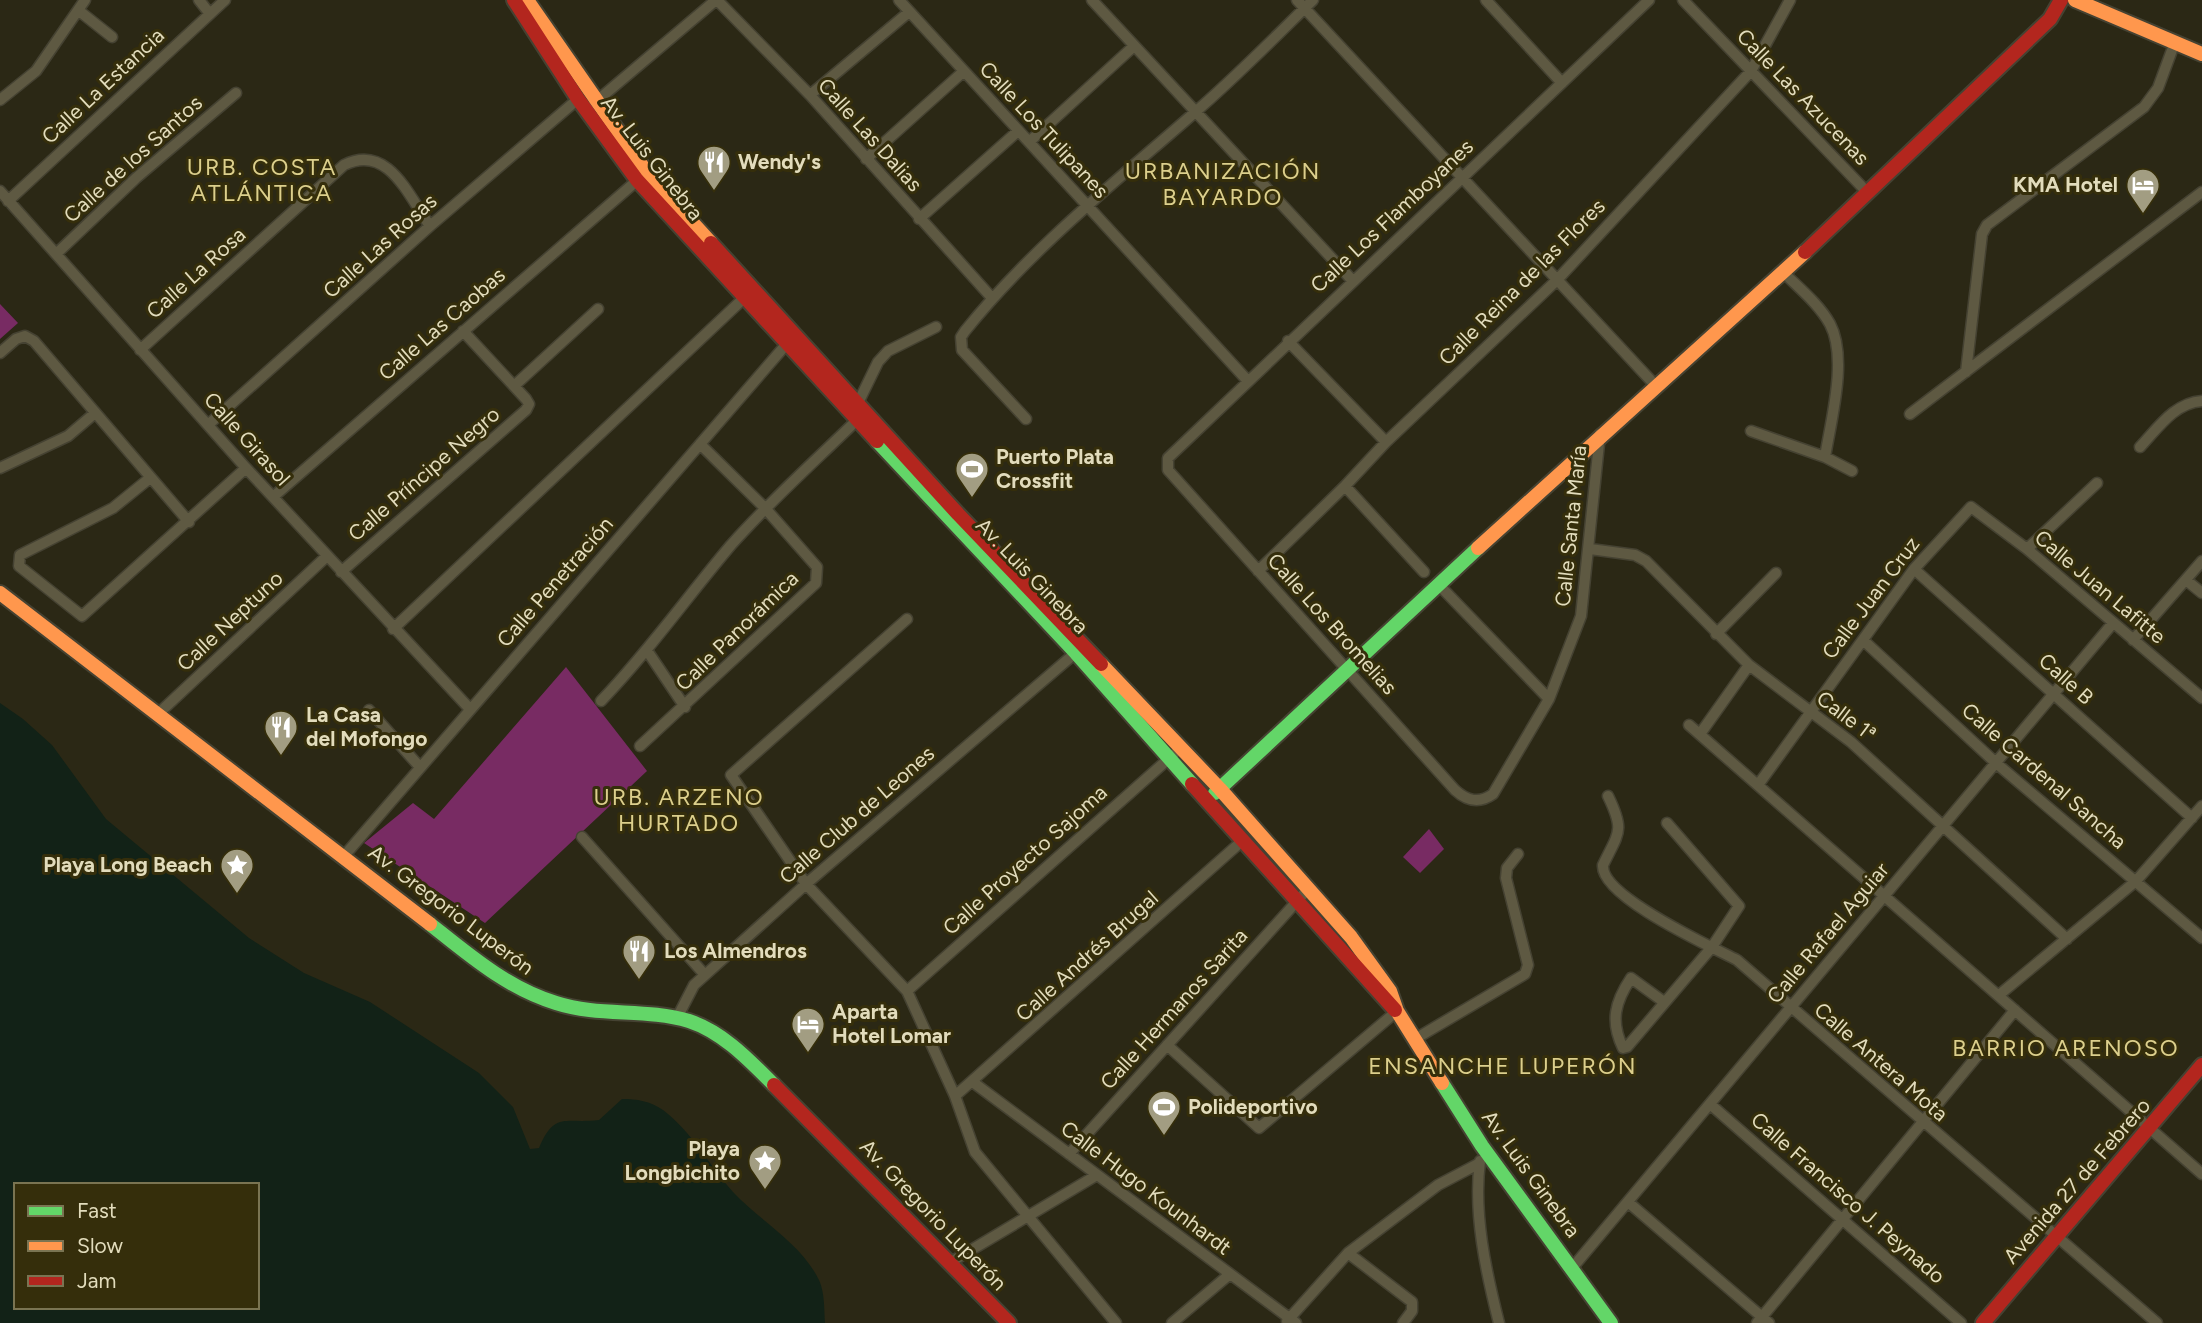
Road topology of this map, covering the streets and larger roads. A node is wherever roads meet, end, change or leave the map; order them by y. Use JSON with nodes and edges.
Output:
{"nodes":[{"id":1,"x":85,"y":0,"type":"edge"},
{"id":2,"x":199,"y":0,"type":"edge"},
{"id":3,"x":225,"y":0,"type":"edge"},
{"id":4,"x":514,"y":0,"type":"edge"},
{"id":5,"x":527,"y":0,"type":"edge"},
{"id":6,"x":717,"y":0,"type":"edge"},
{"id":7,"x":899,"y":0,"type":"edge"},
{"id":8,"x":1092,"y":0,"type":"edge"},
{"id":9,"x":1297,"y":0,"type":"edge"},
{"id":10,"x":1313,"y":0,"type":"edge"},
{"id":11,"x":1486,"y":0,"type":"edge"},
{"id":12,"x":1649,"y":0,"type":"edge"},
{"id":13,"x":1683,"y":0,"type":"edge"},
{"id":14,"x":1790,"y":0,"type":"edge"},
{"id":15,"x":2061,"y":0,"type":"edge"},
{"id":16,"x":2075,"y":0,"type":"edge"},
{"id":17,"x":2099,"y":0,"type":"edge"},
{"id":18,"x":1305,"y":8,"type":"junction"},
{"id":19,"x":78,"y":10,"type":"junction"},
{"id":20,"x":909,"y":12,"type":"junction"},
{"id":21,"x":210,"y":14,"type":"junction"},
{"id":22,"x":112,"y":37,"type":"dead end"},
{"id":23,"x":2175,"y":42,"type":"junction"},
{"id":24,"x":2202,"y":43,"type":"edge"},
{"id":25,"x":1134,"y":46,"type":"junction"},
{"id":26,"x":2202,"y":54,"type":"edge"},
{"id":27,"x":964,"y":71,"type":"junction"},
{"id":28,"x":1751,"y":71,"type":"junction"},
{"id":29,"x":1562,"y":82,"type":"junction"},
{"id":30,"x":236,"y":93,"type":"dead end"},
{"id":31,"x":810,"y":95,"type":"junction"},
{"id":32,"x":0,"y":100,"type":"edge"},
{"id":33,"x":587,"y":103,"type":"junction"},
{"id":34,"x":1196,"y":112,"type":"junction"},
{"id":35,"x":1018,"y":131,"type":"junction"},
{"id":36,"x":1029,"y":142,"type":"junction"},
{"id":37,"x":866,"y":159,"type":"junction"},
{"id":38,"x":642,"y":176,"type":"junction"},
{"id":39,"x":1462,"y":177,"type":"junction"},
{"id":40,"x":0,"y":191,"type":"edge"},
{"id":41,"x":1866,"y":191,"type":"junction"},
{"id":42,"x":2202,"y":192,"type":"edge"},
{"id":43,"x":8,"y":201,"type":"junction"},
{"id":44,"x":1087,"y":205,"type":"junction"},
{"id":45,"x":919,"y":219,"type":"junction"},
{"id":46,"x":430,"y":226,"type":"junction"},
{"id":47,"x":56,"y":254,"type":"junction"},
{"id":48,"x":1783,"y":272,"type":"junction"},
{"id":49,"x":1352,"y":280,"type":"junction"},
{"id":50,"x":1557,"y":280,"type":"junction"},
{"id":51,"x":992,"y":298,"type":"junction"},
{"id":52,"x":743,"y":299,"type":"junction"},
{"id":53,"x":598,"y":309,"type":"dead end"},
{"id":54,"x":936,"y":327,"type":"dead end"},
{"id":55,"x":463,"y":331,"type":"junction"},
{"id":56,"x":791,"y":339,"type":"junction"},
{"id":57,"x":1288,"y":341,"type":"junction"},
{"id":58,"x":140,"y":350,"type":"junction"},
{"id":59,"x":0,"y":353,"type":"edge"},
{"id":60,"x":1966,"y":372,"type":"junction"},
{"id":61,"x":1247,"y":380,"type":"junction"},
{"id":62,"x":1655,"y":385,"type":"junction"},
{"id":63,"x":514,"y":386,"type":"junction"},
{"id":64,"x":2202,"y":401,"type":"edge"},
{"id":65,"x":858,"y":403,"type":"junction"},
{"id":66,"x":95,"y":414,"type":"junction"},
{"id":67,"x":1910,"y":414,"type":"dead end"},
{"id":68,"x":1026,"y":419,"type":"dead end"},
{"id":69,"x":856,"y":421,"type":"junction"},
{"id":70,"x":209,"y":425,"type":"junction"},
{"id":71,"x":1751,"y":431,"type":"dead end"},
{"id":72,"x":1600,"y":434,"type":"junction"},
{"id":73,"x":1385,"y":442,"type":"junction"},
{"id":74,"x":700,"y":444,"type":"junction"},
{"id":75,"x":2140,"y":447,"type":"dead end"},
{"id":76,"x":1825,"y":457,"type":"junction"},
{"id":77,"x":1166,"y":464,"type":"joint"},
{"id":78,"x":0,"y":468,"type":"edge"},
{"id":79,"x":247,"y":468,"type":"junction"},
{"id":80,"x":1852,"y":471,"type":"dead end"},
{"id":81,"x":150,"y":478,"type":"junction"},
{"id":82,"x":2097,"y":483,"type":"dead end"},
{"id":83,"x":1346,"y":486,"type":"junction"},
{"id":84,"x":273,"y":497,"type":"junction"},
{"id":85,"x":1971,"y":507,"type":"joint"},
{"id":86,"x":765,"y":508,"type":"junction"},
{"id":87,"x":189,"y":522,"type":"junction"},
{"id":88,"x":1590,"y":549,"type":"junction"},
{"id":89,"x":2027,"y":549,"type":"junction"},
{"id":90,"x":327,"y":556,"type":"junction"},
{"id":91,"x":2202,"y":561,"type":"edge"},
{"id":92,"x":1914,"y":569,"type":"junction"},
{"id":93,"x":1258,"y":571,"type":"junction"},
{"id":94,"x":341,"y":572,"type":"junction"},
{"id":95,"x":1424,"y":572,"type":"dead end"},
{"id":96,"x":1776,"y":573,"type":"dead end"},
{"id":97,"x":2186,"y":580,"type":"junction"},
{"id":98,"x":1440,"y":586,"type":"junction"},
{"id":99,"x":0,"y":593,"type":"edge"},
{"id":100,"x":2202,"y":593,"type":"edge"},
{"id":101,"x":907,"y":619,"type":"dead end"},
{"id":102,"x":2113,"y":623,"type":"junction"},
{"id":103,"x":393,"y":629,"type":"junction"},
{"id":104,"x":1716,"y":634,"type":"junction"},
{"id":105,"x":1863,"y":640,"type":"junction"},
{"id":106,"x":2133,"y":640,"type":"junction"},
{"id":107,"x":1081,"y":649,"type":"junction"},
{"id":108,"x":648,"y":652,"type":"junction"},
{"id":109,"x":1749,"y":665,"type":"junction"},
{"id":110,"x":1349,"y":670,"type":"junction"},
{"id":111,"x":2053,"y":694,"type":"junction"},
{"id":112,"x":2202,"y":698,"type":"edge"},
{"id":113,"x":1549,"y":699,"type":"junction"},
{"id":114,"x":601,"y":701,"type":"dead end"},
{"id":115,"x":685,"y":707,"type":"junction"},
{"id":116,"x":469,"y":708,"type":"junction"},
{"id":117,"x":369,"y":710,"type":"dead end"},
{"id":118,"x":1811,"y":712,"type":"junction"},
{"id":119,"x":159,"y":713,"type":"junction"},
{"id":120,"x":1689,"y":725,"type":"dead end"},
{"id":121,"x":1700,"y":734,"type":"junction"},
{"id":122,"x":640,"y":746,"type":"dead end"},
{"id":123,"x":1182,"y":749,"type":"junction"},
{"id":124,"x":1168,"y":758,"type":"junction"},
{"id":125,"x":1996,"y":763,"type":"junction"},
{"id":126,"x":419,"y":766,"type":"junction"},
{"id":127,"x":1758,"y":785,"type":"junction"},
{"id":128,"x":1220,"y":789,"type":"junction"},
{"id":129,"x":1608,"y":796,"type":"dead end"},
{"id":130,"x":1206,"y":799,"type":"junction"},
{"id":131,"x":1478,"y":801,"type":"joint"},
{"id":132,"x":2202,"y":806,"type":"edge"},
{"id":133,"x":2192,"y":818,"type":"junction"},
{"id":134,"x":1667,"y":823,"type":"dead end"},
{"id":135,"x":1943,"y":826,"type":"junction"},
{"id":136,"x":582,"y":837,"type":"dead end"},
{"id":137,"x":1242,"y":841,"type":"junction"},
{"id":138,"x":1518,"y":853,"type":"dead end"},
{"id":139,"x":344,"y":856,"type":"junction"},
{"id":140,"x":2136,"y":881,"type":"junction"},
{"id":141,"x":806,"y":884,"type":"junction"},
{"id":142,"x":1308,"y":889,"type":"junction"},
{"id":143,"x":1884,"y":896,"type":"junction"},
{"id":144,"x":1297,"y":900,"type":"junction"},
{"id":145,"x":2202,"y":938,"type":"edge"},
{"id":146,"x":2067,"y":939,"type":"junction"},
{"id":147,"x":1712,"y":947,"type":"junction"},
{"id":148,"x":705,"y":975,"type":"junction"},
{"id":149,"x":907,"y":991,"type":"junction"},
{"id":150,"x":1999,"y":996,"type":"junction"},
{"id":151,"x":1664,"y":1002,"type":"junction"},
{"id":152,"x":1790,"y":1008,"type":"junction"},
{"id":153,"x":2015,"y":1010,"type":"junction"},
{"id":154,"x":1397,"y":1011,"type":"junction"},
{"id":155,"x":677,"y":1018,"type":"junction"},
{"id":156,"x":1415,"y":1039,"type":"junction"},
{"id":157,"x":1167,"y":1045,"type":"junction"},
{"id":158,"x":2202,"y":1065,"type":"edge"},
{"id":159,"x":974,"y":1083,"type":"junction"},
{"id":160,"x":955,"y":1096,"type":"junction"},
{"id":161,"x":1710,"y":1104,"type":"junction"},
{"id":162,"x":1922,"y":1123,"type":"junction"},
{"id":163,"x":2150,"y":1129,"type":"junction"},
{"id":164,"x":1482,"y":1146,"type":"junction"},
{"id":165,"x":1069,"y":1154,"type":"junction"},
{"id":166,"x":1480,"y":1163,"type":"junction"},
{"id":167,"x":2202,"y":1174,"type":"edge"},
{"id":168,"x":1097,"y":1175,"type":"junction"},
{"id":169,"x":1628,"y":1202,"type":"junction"},
{"id":170,"x":1028,"y":1217,"type":"junction"},
{"id":171,"x":1844,"y":1218,"type":"junction"},
{"id":172,"x":2056,"y":1238,"type":"junction"},
{"id":173,"x":1348,"y":1252,"type":"junction"},
{"id":174,"x":951,"y":1262,"type":"junction"},
{"id":175,"x":1573,"y":1267,"type":"junction"},
{"id":176,"x":1230,"y":1274,"type":"junction"},
{"id":177,"x":1291,"y":1321,"type":"edge"},
{"id":178,"x":1763,"y":1321,"type":"edge"},
{"id":179,"x":1009,"y":1323,"type":"edge"},
{"id":180,"x":1116,"y":1323,"type":"edge"},
{"id":181,"x":1172,"y":1323,"type":"edge"},
{"id":182,"x":1403,"y":1323,"type":"edge"},
{"id":183,"x":1499,"y":1323,"type":"edge"},
{"id":184,"x":1611,"y":1323,"type":"edge"},
{"id":185,"x":1961,"y":1323,"type":"edge"},
{"id":186,"x":1983,"y":1323,"type":"edge"},
{"id":187,"x":2157,"y":1323,"type":"edge"}],
"edges":[{"from":1,"to":19,"type":"street"},
{"from":2,"to":21,"type":"street"},
{"from":3,"to":21,"type":"street","name":"Calle La Estancia"},
{"from":4,"to":33,"type":"street","name":"Av. Luis Ginebra"},
{"from":5,"to":33,"type":"street","name":"Av. Luis Ginebra"},
{"from":6,"to":31,"type":"street","name":"Calle Las Dalias"},
{"from":6,"to":33,"type":"street","name":"Calle Las Rosas"},
{"from":7,"to":20,"type":"street","name":"Calle Los Tulipanes"},
{"from":8,"to":25,"type":"street"},
{"from":9,"to":18,"type":"street"},
{"from":10,"to":18,"type":"street"},
{"from":11,"to":29,"type":"street"},
{"from":12,"to":29,"type":"street","name":"Calle Los Flamboyanes"},
{"from":13,"to":28,"type":"street","name":"Calle Las Azucenas"},
{"from":14,"to":28,"type":"street","name":"Calle Reina de las Flores"},
{"from":15,"to":41,"type":"street"},
{"from":16,"to":23,"type":"street"},
{"from":17,"to":24,"type":"street"},
{"from":18,"to":34,"type":"street"},
{"from":18,"to":39,"type":"street"},
{"from":19,"to":22,"type":"street"},
{"from":19,"to":32,"type":"street"},
{"from":20,"to":27,"type":"street","name":"Calle Los Tulipanes"},
{"from":20,"to":31,"type":"street"},
{"from":21,"to":43,"type":"street","name":"Calle La Estancia"},
{"from":23,"to":26,"type":"street"},
{"from":23,"to":60,"type":"street"},
{"from":25,"to":34,"type":"street"},
{"from":25,"to":36,"type":"street"},
{"from":27,"to":35,"type":"street","name":"Calle Los Tulipanes"},
{"from":27,"to":37,"type":"street"},
{"from":28,"to":41,"type":"street","name":"Calle Las Azucenas"},
{"from":28,"to":50,"type":"street","name":"Calle Reina de las Flores"},
{"from":29,"to":39,"type":"street","name":"Calle Los Flamboyanes"},
{"from":30,"to":47,"type":"street","name":"Calle de los Santos"},
{"from":31,"to":37,"type":"street","name":"Calle Las Dalias"},
{"from":33,"to":38,"type":"street","name":"Av. Luis Ginebra"},
{"from":33,"to":46,"type":"street","name":"Calle Las Rosas"},
{"from":34,"to":44,"type":"street"},
{"from":34,"to":49,"type":"street"},
{"from":35,"to":36,"type":"street","name":"Calle Los Tulipanes"},
{"from":35,"to":45,"type":"street"},
{"from":36,"to":44,"type":"street","name":"Calle Los Tulipanes"},
{"from":37,"to":45,"type":"street","name":"Calle Las Dalias"},
{"from":38,"to":52,"type":"street","name":"Av. Luis Ginebra"},
{"from":38,"to":55,"type":"street","name":"Calle Las Caobas"},
{"from":38,"to":56,"type":"street","name":"Av. Luis Ginebra"},
{"from":39,"to":49,"type":"street","name":"Calle Los Flamboyanes"},
{"from":39,"to":50,"type":"street"},
{"from":40,"to":43,"type":"street","name":"Calle Girasol"},
{"from":41,"to":48,"type":"street"},
{"from":42,"to":60,"type":"street"},
{"from":43,"to":47,"type":"street","name":"Calle Girasol"},
{"from":44,"to":51,"type":"street"},
{"from":44,"to":61,"type":"street","name":"Calle Los Tulipanes"},
{"from":45,"to":51,"type":"street","name":"Calle Las Dalias"},
{"from":46,"to":58,"type":"street","name":"Calle La Rosa"},
{"from":46,"to":70,"type":"street","name":"Calle Las Rosas"},
{"from":47,"to":58,"type":"street","name":"Calle Girasol"},
{"from":48,"to":62,"type":"street"},
{"from":48,"to":76,"type":"street"},
{"from":49,"to":57,"type":"street","name":"Calle Los Flamboyanes"},
{"from":50,"to":62,"type":"street"},
{"from":50,"to":73,"type":"street","name":"Calle Reina de las Flores"},
{"from":51,"to":68,"type":"street"},
{"from":52,"to":56,"type":"street","name":"Av. Luis Ginebra"},
{"from":52,"to":103,"type":"street"},
{"from":53,"to":63,"type":"street"},
{"from":54,"to":65,"type":"street"},
{"from":55,"to":63,"type":"street"},
{"from":55,"to":84,"type":"street","name":"Calle Las Caobas"},
{"from":56,"to":65,"type":"street","name":"Av. Luis Ginebra"},
{"from":56,"to":69,"type":"street","name":"Av. Luis Ginebra"},
{"from":56,"to":74,"type":"street","name":"Calle Penetración"},
{"from":57,"to":61,"type":"street","name":"Calle Los Flamboyanes"},
{"from":57,"to":73,"type":"street"},
{"from":58,"to":70,"type":"street","name":"Calle Girasol"},
{"from":59,"to":66,"type":"street"},
{"from":60,"to":67,"type":"street"},
{"from":61,"to":77,"type":"street","name":"Calle Los Flamboyanes"},
{"from":62,"to":72,"type":"street"},
{"from":63,"to":94,"type":"street","name":"Calle Príncipe Negro"},
{"from":64,"to":75,"type":"street"},
{"from":65,"to":107,"type":"street","name":"Av. Luis Ginebra"},
{"from":66,"to":78,"type":"street"},
{"from":66,"to":81,"type":"street"},
{"from":69,"to":86,"type":"street"},
{"from":69,"to":107,"type":"street","name":"Av. Luis Ginebra"},
{"from":70,"to":79,"type":"street","name":"Calle Girasol"},
{"from":71,"to":76,"type":"street"},
{"from":72,"to":88,"type":"street","name":"Calle Santa María"},
{"from":72,"to":98,"type":"street"},
{"from":73,"to":83,"type":"street","name":"Calle Reina de las Flores"},
{"from":74,"to":86,"type":"street","name":"Calle Panorámica"},
{"from":74,"to":116,"type":"street","name":"Calle Penetración"},
{"from":76,"to":80,"type":"street"},
{"from":77,"to":93,"type":"street","name":"Calle Los Bromelias"},
{"from":79,"to":84,"type":"street","name":"Calle Girasol"},
{"from":79,"to":87,"type":"street"},
{"from":81,"to":87,"type":"street"},
{"from":81,"to":87,"type":"street"},
{"from":82,"to":89,"type":"street"},
{"from":83,"to":93,"type":"street","name":"Calle Reina de las Flores"},
{"from":83,"to":95,"type":"street"},
{"from":84,"to":90,"type":"street","name":"Calle Girasol"},
{"from":85,"to":89,"type":"street","name":"Calle Juan Lafitte"},
{"from":85,"to":92,"type":"street","name":"Calle Juan Cruz"},
{"from":86,"to":108,"type":"street"},
{"from":86,"to":115,"type":"street","name":"Calle Panorámica"},
{"from":88,"to":104,"type":"street","name":"Calle 1ª"},
{"from":88,"to":113,"type":"street","name":"Calle Santa María"},
{"from":89,"to":102,"type":"street","name":"Calle Juan Lafitte"},
{"from":90,"to":94,"type":"street","name":"Calle Girasol"},
{"from":90,"to":119,"type":"street","name":"Calle Neptuno"},
{"from":91,"to":97,"type":"street"},
{"from":92,"to":105,"type":"street","name":"Calle Juan Cruz"},
{"from":92,"to":111,"type":"street","name":"Calle B"},
{"from":93,"to":110,"type":"street","name":"Calle Los Bromelias"},
{"from":94,"to":103,"type":"street","name":"Calle Girasol"},
{"from":96,"to":104,"type":"street"},
{"from":97,"to":100,"type":"street"},
{"from":97,"to":106,"type":"street"},
{"from":98,"to":110,"type":"street"},
{"from":98,"to":113,"type":"street"},
{"from":99,"to":119,"type":"street","name":"Av. Gregorio Luperón"},
{"from":101,"to":141,"type":"street"},
{"from":102,"to":106,"type":"street","name":"Calle Juan Lafitte"},
{"from":102,"to":111,"type":"street","name":"Calle Rafael Aguiar"},
{"from":103,"to":116,"type":"street","name":"Calle Girasol"},
{"from":104,"to":109,"type":"street","name":"Calle 1ª"},
{"from":105,"to":118,"type":"street","name":"Calle Juan Cruz"},
{"from":105,"to":125,"type":"street","name":"Calle Cardenal Sancha"},
{"from":106,"to":112,"type":"street","name":"Calle Juan Lafitte"},
{"from":107,"to":123,"type":"street","name":"Av. Luis Ginebra"},
{"from":107,"to":124,"type":"street","name":"Av. Luis Ginebra"},
{"from":107,"to":141,"type":"street","name":"Calle Club de Leones"},
{"from":108,"to":114,"type":"street"},
{"from":108,"to":115,"type":"street"},
{"from":109,"to":118,"type":"street","name":"Calle 1ª"},
{"from":109,"to":121,"type":"street"},
{"from":110,"to":128,"type":"street"},
{"from":110,"to":131,"type":"street","name":"Calle Los Bromelias"},
{"from":111,"to":125,"type":"street","name":"Calle Rafael Aguiar"},
{"from":111,"to":133,"type":"street","name":"Calle B"},
{"from":113,"to":131,"type":"street","name":"Calle Santa María"},
{"from":115,"to":122,"type":"street","name":"Calle Panorámica"},
{"from":116,"to":126,"type":"street","name":"Calle Penetración"},
{"from":117,"to":126,"type":"street"},
{"from":118,"to":127,"type":"street","name":"Calle Juan Cruz"},
{"from":118,"to":135,"type":"street","name":"Calle 1ª"},
{"from":119,"to":139,"type":"street","name":"Av. Gregorio Luperón"},
{"from":120,"to":121,"type":"street"},
{"from":121,"to":127,"type":"street"},
{"from":123,"to":124,"type":"street","name":"Calle Proyecto Sajoma"},
{"from":123,"to":128,"type":"street","name":"Av. Luis Ginebra"},
{"from":124,"to":130,"type":"street","name":"Av. Luis Ginebra"},
{"from":124,"to":149,"type":"street","name":"Calle Proyecto Sajoma"},
{"from":125,"to":135,"type":"street","name":"Calle Rafael Aguiar"},
{"from":125,"to":140,"type":"street","name":"Calle Cardenal Sancha"},
{"from":126,"to":139,"type":"street","name":"Calle Penetración"},
{"from":127,"to":143,"type":"street"},
{"from":128,"to":130,"type":"street"},
{"from":128,"to":142,"type":"street","name":"Av. Luis Ginebra"},
{"from":129,"to":147,"type":"street","name":"Calle Antera Mota"},
{"from":130,"to":137,"type":"street","name":"Av. Luis Ginebra"},
{"from":132,"to":133,"type":"street"},
{"from":133,"to":140,"type":"street"},
{"from":134,"to":147,"type":"street"},
{"from":135,"to":143,"type":"street","name":"Calle Rafael Aguiar"},
{"from":135,"to":146,"type":"street","name":"Calle 1ª"},
{"from":136,"to":148,"type":"street"},
{"from":137,"to":144,"type":"street","name":"Av. Luis Ginebra"},
{"from":137,"to":159,"type":"street","name":"Calle Andrés Brugal"},
{"from":138,"to":156,"type":"street"},
{"from":139,"to":155,"type":"street","name":"Av. Gregorio Luperón"},
{"from":140,"to":145,"type":"street","name":"Calle Cardenal Sancha"},
{"from":140,"to":146,"type":"street"},
{"from":141,"to":148,"type":"street","name":"Calle Club de Leones"},
{"from":141,"to":149,"type":"street"},
{"from":142,"to":144,"type":"street","name":"Calle Hermanos Sarita"},
{"from":142,"to":154,"type":"street","name":"Av. Luis Ginebra"},
{"from":143,"to":150,"type":"street"},
{"from":143,"to":152,"type":"street","name":"Calle Rafael Aguiar"},
{"from":144,"to":154,"type":"street","name":"Av. Luis Ginebra"},
{"from":144,"to":157,"type":"street","name":"Calle Hermanos Sarita"},
{"from":146,"to":150,"type":"street"},
{"from":147,"to":151,"type":"street"},
{"from":147,"to":152,"type":"street","name":"Calle Antera Mota"},
{"from":148,"to":155,"type":"street","name":"Calle Club de Leones"},
{"from":149,"to":160,"type":"street"},
{"from":150,"to":153,"type":"street"},
{"from":151,"to":151,"type":"street"},
{"from":152,"to":161,"type":"street","name":"Calle Rafael Aguiar"},
{"from":152,"to":162,"type":"street","name":"Calle Antera Mota"},
{"from":153,"to":162,"type":"street"},
{"from":153,"to":163,"type":"street"},
{"from":154,"to":156,"type":"street","name":"Av. Luis Ginebra"},
{"from":154,"to":157,"type":"street"},
{"from":155,"to":174,"type":"street","name":"Av. Gregorio Luperón"},
{"from":156,"to":164,"type":"street","name":"Av. Luis Ginebra"},
{"from":157,"to":165,"type":"street","name":"Calle Hermanos Sarita"},
{"from":158,"to":163,"type":"street","name":"Avenida 27 de Febrero"},
{"from":159,"to":160,"type":"street","name":"Calle Andrés Brugal"},
{"from":159,"to":165,"type":"street","name":"Calle Hugo Kounhardt"},
{"from":160,"to":170,"type":"street"},
{"from":161,"to":169,"type":"street","name":"Calle Rafael Aguiar"},
{"from":161,"to":171,"type":"street","name":"Calle Francisco J. Peynado"},
{"from":162,"to":171,"type":"street"},
{"from":162,"to":172,"type":"street","name":"Calle Antera Mota"},
{"from":163,"to":167,"type":"street"},
{"from":163,"to":172,"type":"street","name":"Avenida 27 de Febrero"},
{"from":164,"to":166,"type":"street"},
{"from":164,"to":175,"type":"street","name":"Av. Luis Ginebra"},
{"from":165,"to":168,"type":"street","name":"Calle Hugo Kounhardt"},
{"from":166,"to":173,"type":"street"},
{"from":166,"to":183,"type":"street"},
{"from":168,"to":170,"type":"street"},
{"from":168,"to":176,"type":"street","name":"Calle Hugo Kounhardt"},
{"from":169,"to":175,"type":"street","name":"Calle Rafael Aguiar"},
{"from":169,"to":178,"type":"street"},
{"from":170,"to":174,"type":"street"},
{"from":170,"to":180,"type":"street"},
{"from":171,"to":178,"type":"street"},
{"from":171,"to":185,"type":"street","name":"Calle Francisco J. Peynado"},
{"from":172,"to":186,"type":"street","name":"Avenida 27 de Febrero"},
{"from":172,"to":187,"type":"street","name":"Calle Antera Mota"},
{"from":173,"to":177,"type":"street"},
{"from":173,"to":182,"type":"street"},
{"from":174,"to":179,"type":"street","name":"Av. Gregorio Luperón"},
{"from":175,"to":184,"type":"street","name":"Av. Luis Ginebra"},
{"from":176,"to":177,"type":"street","name":"Calle Hugo Kounhardt"},
{"from":176,"to":181,"type":"street"}]}
